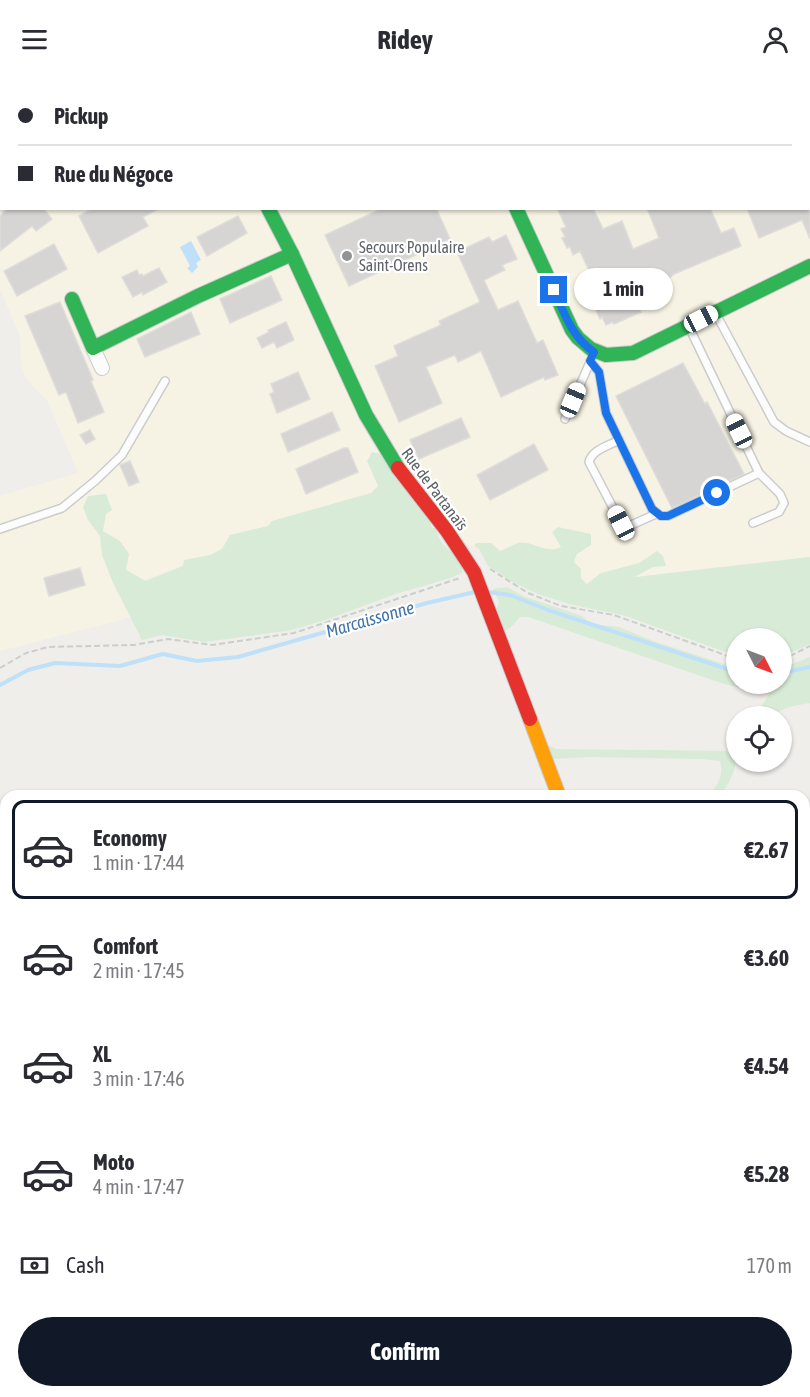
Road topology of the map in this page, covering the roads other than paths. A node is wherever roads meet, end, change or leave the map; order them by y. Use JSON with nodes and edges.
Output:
{"nodes":[{"id":1,"x":269,"y":210,"type":"edge"},
{"id":2,"x":517,"y":210,"type":"edge"},
{"id":3,"x":292,"y":254,"type":"junction"},
{"id":4,"x":810,"y":266,"type":"edge"},
{"id":5,"x":72,"y":299,"type":"dead end"},
{"id":6,"x":715,"y":312,"type":"junction"},
{"id":7,"x":688,"y":325,"type":"junction"},
{"id":8,"x":93,"y":348,"type":"junction"},
{"id":9,"x":592,"y":356,"type":"junction"},
{"id":10,"x":102,"y":368,"type":"dead end"},
{"id":11,"x":165,"y":381,"type":"dead end"},
{"id":12,"x":565,"y":419,"type":"dead end"},
{"id":13,"x":619,"y":440,"type":"junction"},
{"id":14,"x":810,"y":442,"type":"edge"},
{"id":15,"x":759,"y":473,"type":"junction"},
{"id":16,"x":656,"y":514,"type":"junction"},
{"id":17,"x":753,"y":523,"type":"dead end"},
{"id":18,"x":0,"y":529,"type":"edge"},
{"id":19,"x":557,"y":790,"type":"edge"}],
"edges":[{"from":1,"to":3,"type":"street","name":"Rue de Partanaïs"},
{"from":2,"to":9,"type":"street"},
{"from":3,"to":8,"type":"street"},
{"from":3,"to":19,"type":"street","name":"Rue de Partanaïs"},
{"from":4,"to":6,"type":"street"},
{"from":5,"to":8,"type":"street"},
{"from":6,"to":7,"type":"street"},
{"from":6,"to":14,"type":"lane"},
{"from":7,"to":9,"type":"street"},
{"from":7,"to":15,"type":"lane"},
{"from":8,"to":10,"type":"street"},
{"from":9,"to":12,"type":"lane"},
{"from":9,"to":13,"type":"lane"},
{"from":11,"to":18,"type":"lane"},
{"from":13,"to":16,"type":"lane"},
{"from":13,"to":16,"type":"lane"},
{"from":15,"to":16,"type":"lane"},
{"from":15,"to":17,"type":"lane"}]}
